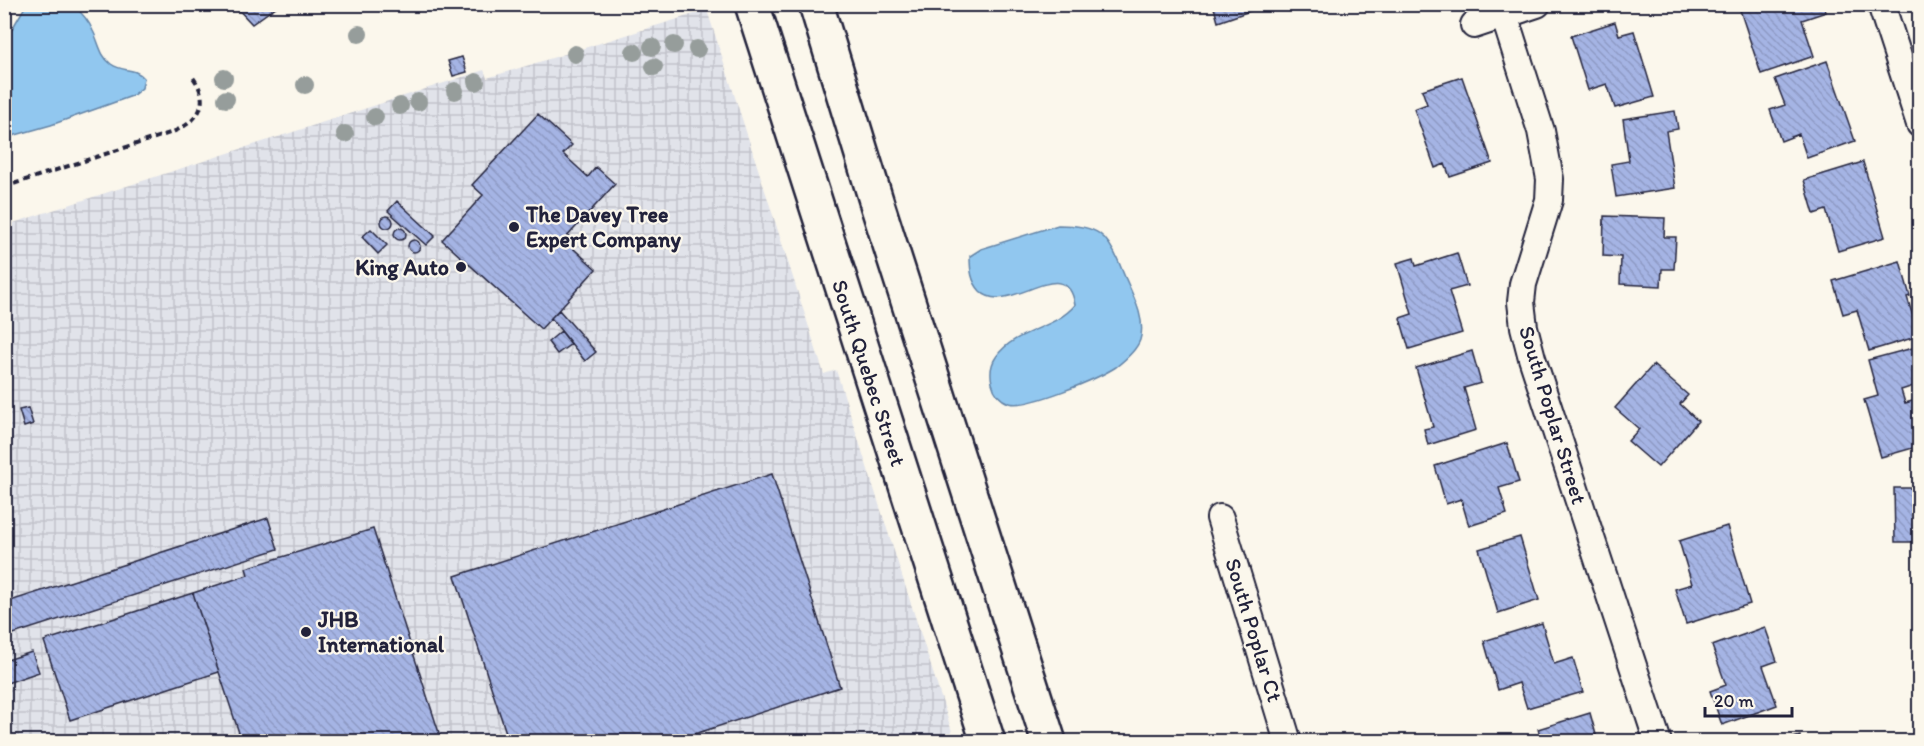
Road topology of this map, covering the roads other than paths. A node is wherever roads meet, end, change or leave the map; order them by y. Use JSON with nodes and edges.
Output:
{"nodes":[{"id":1,"x":752,"y":4,"type":"edge"},
{"id":2,"x":806,"y":4,"type":"edge"},
{"id":3,"x":816,"y":4,"type":"edge"},
{"id":4,"x":1537,"y":4,"type":"edge"},
{"id":5,"x":1881,"y":4,"type":"edge"},
{"id":6,"x":1504,"y":15,"type":"junction"},
{"id":7,"x":1474,"y":25,"type":"dead end"},
{"id":8,"x":828,"y":45,"type":"junction"},
{"id":9,"x":1920,"y":124,"type":"edge"},
{"id":10,"x":1220,"y":518,"type":"dead end"},
{"id":11,"x":988,"y":741,"type":"edge"},
{"id":12,"x":1049,"y":741,"type":"edge"},
{"id":13,"x":1288,"y":741,"type":"edge"},
{"id":14,"x":1658,"y":741,"type":"edge"}],
"edges":[{"from":1,"to":11,"type":"main road","name":"South Quebec Street"},
{"from":2,"to":8,"type":"main road"},
{"from":3,"to":8,"type":"main road"},
{"from":4,"to":6,"type":"street"},
{"from":5,"to":9,"type":"street"},
{"from":6,"to":7,"type":"street"},
{"from":6,"to":14,"type":"street","name":"South Poplar Street"},
{"from":8,"to":12,"type":"main road"},
{"from":10,"to":13,"type":"street","name":"South Poplar Ct"}]}
